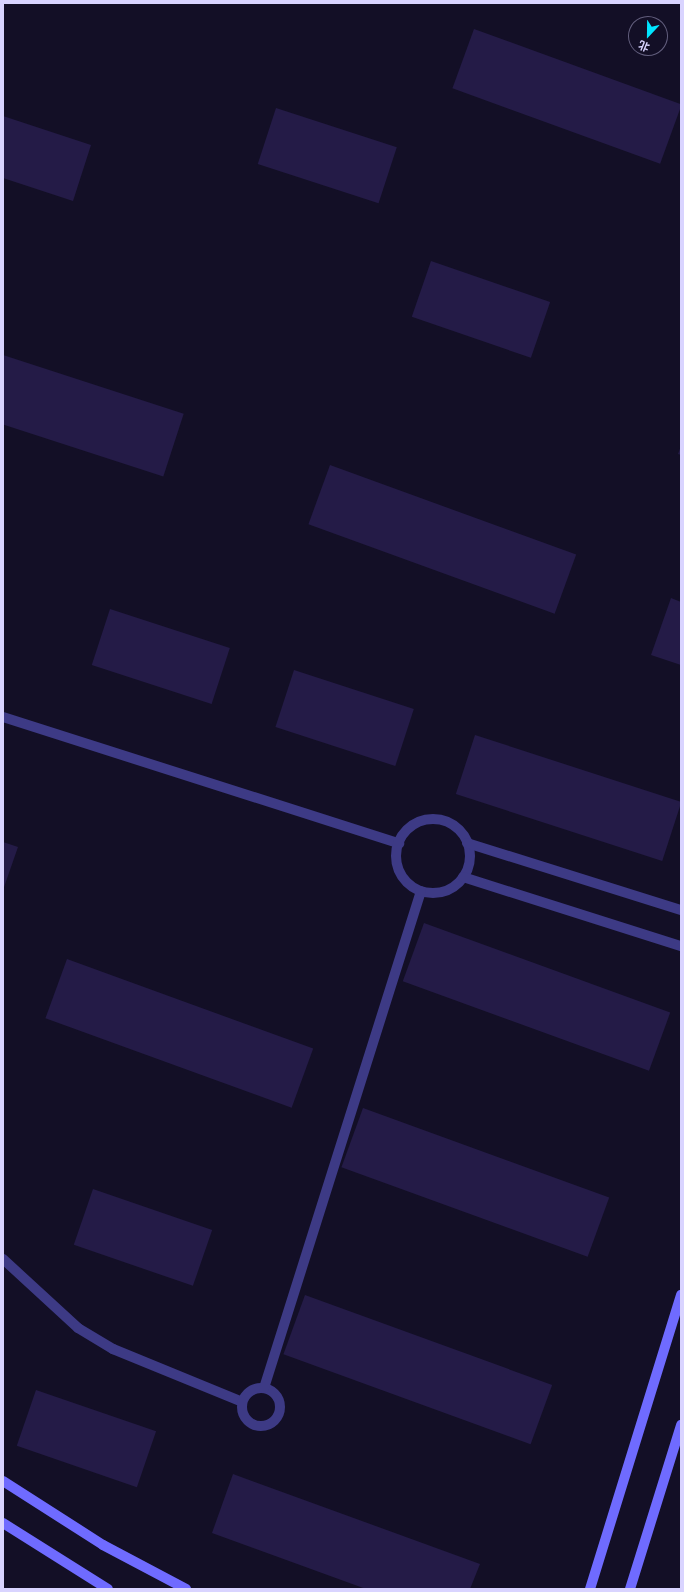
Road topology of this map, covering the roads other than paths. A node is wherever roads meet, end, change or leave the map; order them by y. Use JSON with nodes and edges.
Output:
{"nodes":[{"id":1,"x":3,"y":717,"type":"edge"},
{"id":2,"x":399,"y":843,"type":"junction"},
{"id":3,"x":467,"y":843,"type":"junction"},
{"id":4,"x":463,"y":877,"type":"junction"},
{"id":5,"x":421,"y":891,"type":"junction"},
{"id":6,"x":681,"y":910,"type":"edge"},
{"id":7,"x":681,"y":946,"type":"edge"},
{"id":8,"x":3,"y":1259,"type":"edge"},
{"id":9,"x":681,"y":1295,"type":"edge"},
{"id":10,"x":264,"y":1388,"type":"junction"},
{"id":11,"x":242,"y":1402,"type":"junction"},
{"id":12,"x":681,"y":1425,"type":"edge"},
{"id":13,"x":3,"y":1481,"type":"edge"},
{"id":14,"x":3,"y":1523,"type":"edge"},
{"id":15,"x":108,"y":1589,"type":"edge"},
{"id":16,"x":186,"y":1589,"type":"edge"},
{"id":17,"x":590,"y":1589,"type":"edge"},
{"id":18,"x":630,"y":1589,"type":"edge"}],
"edges":[{"from":1,"to":2,"type":"street"},
{"from":2,"to":3,"type":"street"},
{"from":2,"to":5,"type":"street"},
{"from":3,"to":4,"type":"street"},
{"from":3,"to":6,"type":"street"},
{"from":4,"to":5,"type":"street"},
{"from":4,"to":7,"type":"street"},
{"from":5,"to":10,"type":"street"},
{"from":8,"to":11,"type":"street"},
{"from":9,"to":17,"type":"street"},
{"from":10,"to":11,"type":"street"},
{"from":10,"to":11,"type":"street"},
{"from":12,"to":18,"type":"street"},
{"from":13,"to":16,"type":"street"},
{"from":14,"to":15,"type":"street"}]}
